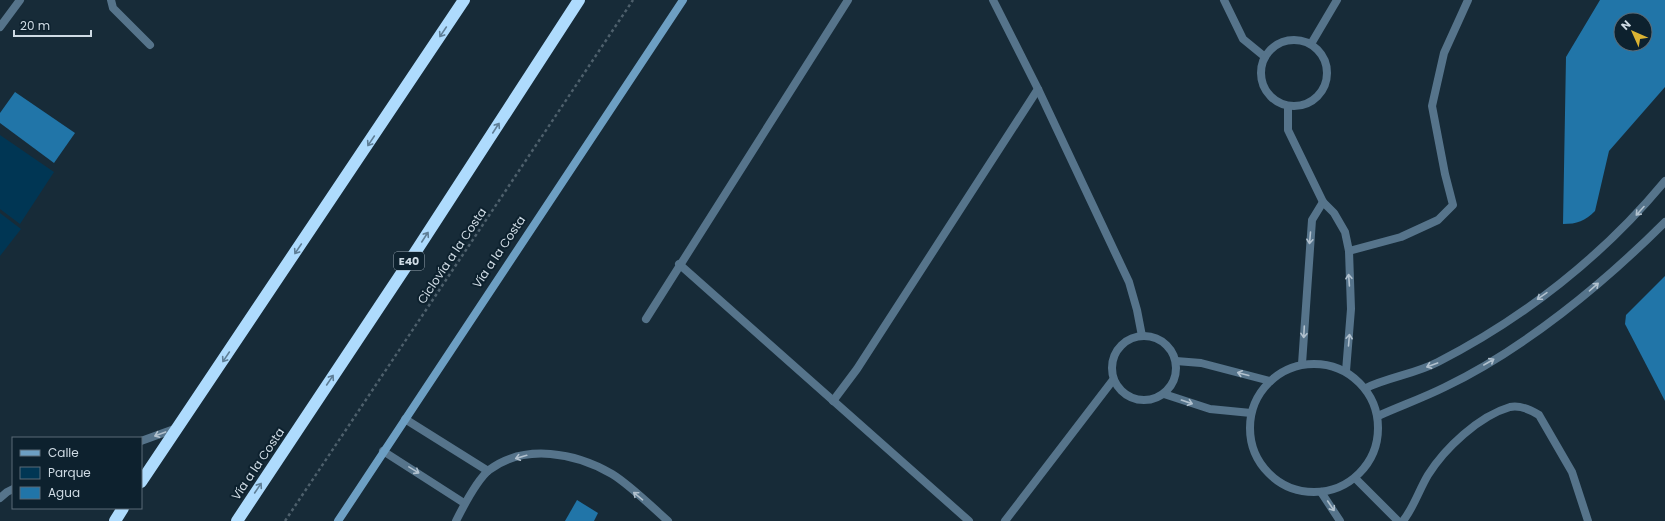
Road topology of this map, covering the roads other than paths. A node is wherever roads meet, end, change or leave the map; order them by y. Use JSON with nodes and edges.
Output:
{"nodes":[{"id":1,"x":20,"y":0,"type":"edge"},
{"id":2,"x":111,"y":0,"type":"edge"},
{"id":3,"x":464,"y":0,"type":"edge"},
{"id":4,"x":579,"y":0,"type":"edge"},
{"id":5,"x":683,"y":0,"type":"edge"},
{"id":6,"x":848,"y":0,"type":"edge"},
{"id":7,"x":993,"y":0,"type":"edge"},
{"id":8,"x":1224,"y":0,"type":"edge"},
{"id":9,"x":1336,"y":0,"type":"edge"},
{"id":10,"x":1468,"y":0,"type":"edge"},
{"id":11,"x":1,"y":24,"type":"edge"},
{"id":12,"x":1311,"y":44,"type":"junction"},
{"id":13,"x":150,"y":45,"type":"dead end"},
{"id":14,"x":1265,"y":57,"type":"junction"},
{"id":15,"x":1038,"y":90,"type":"junction"},
{"id":16,"x":1288,"y":106,"type":"junction"},
{"id":17,"x":1665,"y":181,"type":"edge"},
{"id":18,"x":1323,"y":202,"type":"junction"},
{"id":19,"x":1665,"y":222,"type":"edge"},
{"id":20,"x":1349,"y":251,"type":"junction"},
{"id":21,"x":679,"y":264,"type":"junction"},
{"id":22,"x":646,"y":319,"type":"dead end"},
{"id":23,"x":1142,"y":336,"type":"junction"},
{"id":24,"x":1176,"y":361,"type":"junction"},
{"id":25,"x":1302,"y":364,"type":"junction"},
{"id":26,"x":1346,"y":371,"type":"junction"},
{"id":27,"x":1113,"y":380,"type":"junction"},
{"id":28,"x":1270,"y":381,"type":"junction"},
{"id":29,"x":1366,"y":388,"type":"junction"},
{"id":30,"x":1164,"y":394,"type":"junction"},
{"id":31,"x":833,"y":401,"type":"junction"},
{"id":32,"x":1251,"y":413,"type":"junction"},
{"id":33,"x":1378,"y":416,"type":"junction"},
{"id":34,"x":405,"y":419,"type":"junction"},
{"id":35,"x":178,"y":428,"type":"junction"},
{"id":36,"x":142,"y":441,"type":"edge"},
{"id":37,"x":383,"y":451,"type":"junction"},
{"id":38,"x":488,"y":471,"type":"junction"},
{"id":39,"x":1355,"y":478,"type":"junction"},
{"id":40,"x":142,"y":481,"type":"edge"},
{"id":41,"x":7,"y":491,"type":"edge"},
{"id":42,"x":1321,"y":492,"type":"junction"},
{"id":43,"x":0,"y":498,"type":"edge"},
{"id":44,"x":464,"y":503,"type":"junction"},
{"id":45,"x":122,"y":509,"type":"edge"},
{"id":46,"x":114,"y":521,"type":"edge"},
{"id":47,"x":237,"y":521,"type":"edge"},
{"id":48,"x":338,"y":521,"type":"edge"},
{"id":49,"x":456,"y":521,"type":"edge"},
{"id":50,"x":668,"y":521,"type":"edge"},
{"id":51,"x":969,"y":521,"type":"edge"},
{"id":52,"x":1005,"y":521,"type":"edge"},
{"id":53,"x":1340,"y":521,"type":"edge"},
{"id":54,"x":1398,"y":521,"type":"edge"},
{"id":55,"x":1403,"y":521,"type":"edge"},
{"id":56,"x":1588,"y":521,"type":"edge"}],
"edges":[{"from":1,"to":11,"type":"street"},
{"from":2,"to":13,"type":"street"},
{"from":3,"to":35,"type":"highway","one_way":true},
{"from":47,"to":4,"type":"highway","name":"Vía a la Costa","number":"E40","one_way":true},
{"from":5,"to":34,"type":"street","name":"Vía a la Costa"},
{"from":6,"to":21,"type":"street"},
{"from":7,"to":15,"type":"street"},
{"from":8,"to":14,"type":"street"},
{"from":9,"to":12,"type":"street"},
{"from":10,"to":20,"type":"street"},
{"from":12,"to":14,"type":"street"},
{"from":12,"to":16,"type":"street"},
{"from":14,"to":16,"type":"street"},
{"from":15,"to":23,"type":"street"},
{"from":15,"to":31,"type":"street"},
{"from":16,"to":18,"type":"street"},
{"from":17,"to":29,"type":"street","one_way":true},
{"from":18,"to":20,"type":"street"},
{"from":18,"to":25,"type":"street","one_way":true},
{"from":33,"to":19,"type":"street","one_way":true},
{"from":26,"to":20,"type":"street","one_way":true},
{"from":21,"to":22,"type":"street"},
{"from":21,"to":31,"type":"street"},
{"from":23,"to":24,"type":"street"},
{"from":23,"to":27,"type":"street"},
{"from":28,"to":24,"type":"street","one_way":true},
{"from":24,"to":30,"type":"street"},
{"from":25,"to":26,"type":"street"},
{"from":25,"to":28,"type":"street"},
{"from":26,"to":29,"type":"street"},
{"from":27,"to":30,"type":"street"},
{"from":27,"to":52,"type":"street"},
{"from":28,"to":32,"type":"street"},
{"from":29,"to":33,"type":"street"},
{"from":30,"to":32,"type":"street","one_way":true},
{"from":31,"to":51,"type":"street"},
{"from":32,"to":42,"type":"street"},
{"from":33,"to":39,"type":"street"},
{"from":34,"to":37,"type":"street","name":"Vía a la Costa"},
{"from":34,"to":38,"type":"street"},
{"from":35,"to":36,"type":"street","one_way":true},
{"from":35,"to":40,"type":"highway"},
{"from":37,"to":44,"type":"street","one_way":true},
{"from":37,"to":48,"type":"street","name":"Vía a la Costa"},
{"from":38,"to":44,"type":"street"},
{"from":50,"to":38,"type":"street","one_way":true},
{"from":39,"to":42,"type":"street"},
{"from":39,"to":54,"type":"street"},
{"from":41,"to":43,"type":"street"},
{"from":42,"to":53,"type":"street","one_way":true},
{"from":44,"to":49,"type":"street"},
{"from":45,"to":46,"type":"highway"},
{"from":55,"to":56,"type":"street"}]}
